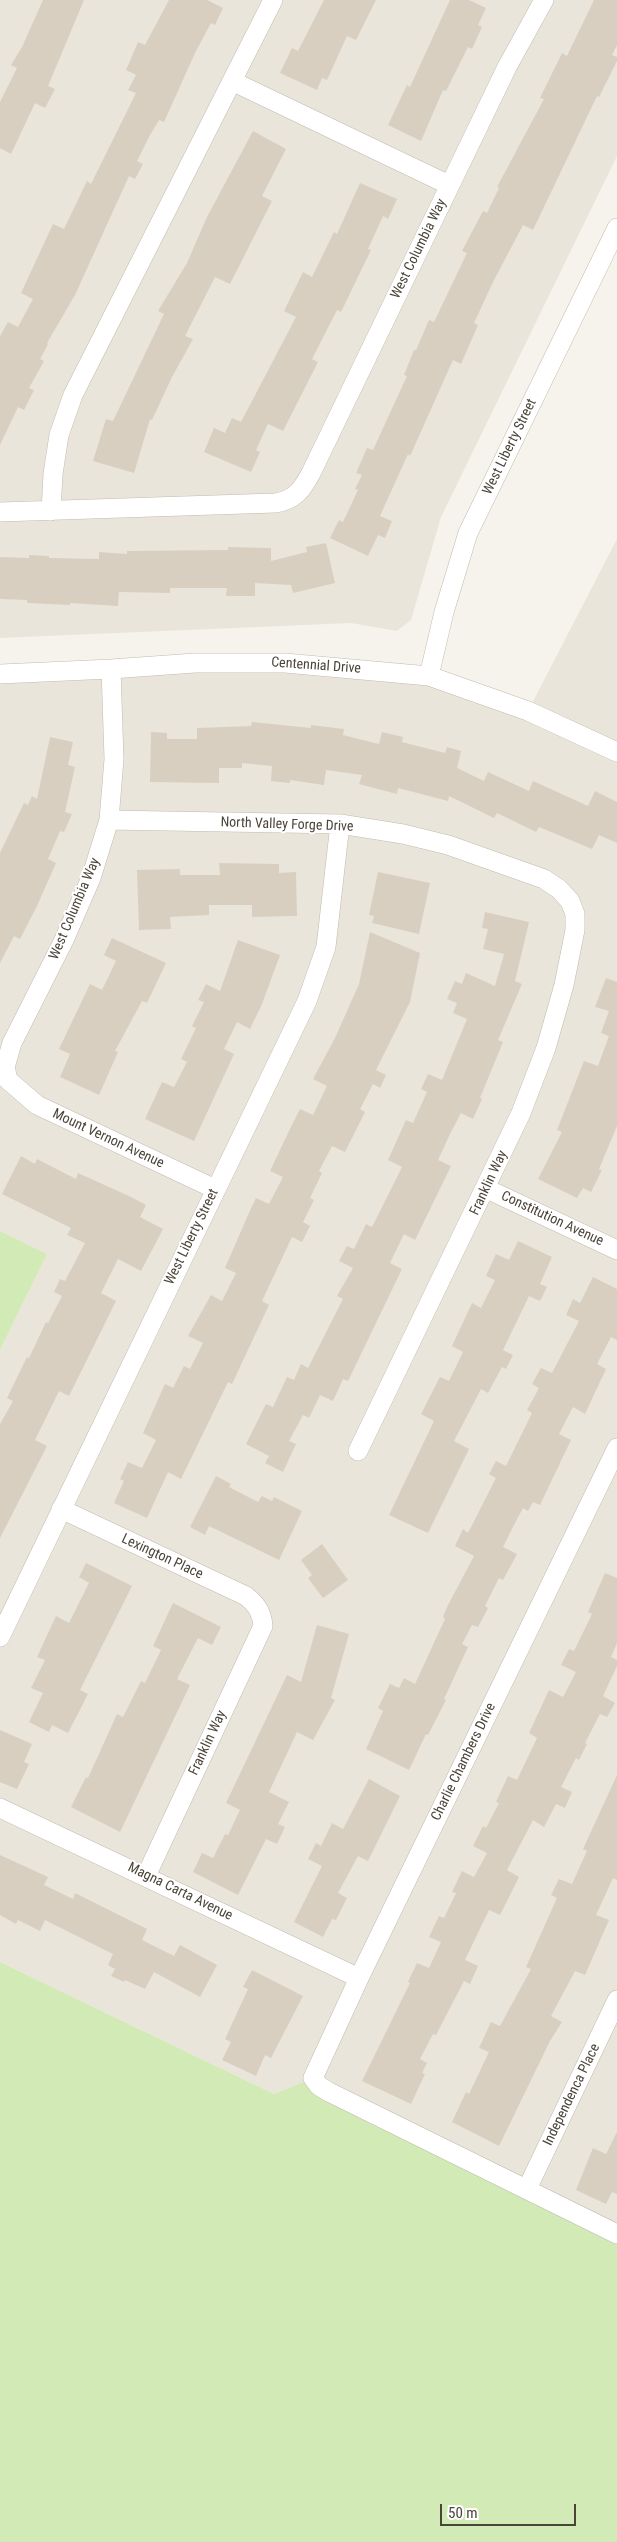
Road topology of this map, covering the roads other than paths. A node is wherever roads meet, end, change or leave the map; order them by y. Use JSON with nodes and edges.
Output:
{"nodes":[{"id":1,"x":273,"y":0,"type":"edge"},
{"id":2,"x":544,"y":0,"type":"edge"},
{"id":3,"x":234,"y":82,"type":"junction"},
{"id":4,"x":449,"y":186,"type":"junction"},
{"id":5,"x":617,"y":228,"type":"edge"},
{"id":6,"x":51,"y":511,"type":"junction"},
{"id":7,"x":0,"y":512,"type":"edge"},
{"id":8,"x":111,"y":669,"type":"junction"},
{"id":9,"x":0,"y":674,"type":"edge"},
{"id":10,"x":429,"y":676,"type":"junction"},
{"id":11,"x":617,"y":752,"type":"edge"},
{"id":12,"x":109,"y":820,"type":"junction"},
{"id":13,"x":340,"y":824,"type":"junction"},
{"id":14,"x":570,"y":901,"type":"joint"},
{"id":15,"x":8,"y":1080,"type":"joint"},
{"id":16,"x":486,"y":1188,"type":"junction"},
{"id":17,"x":215,"y":1190,"type":"junction"},
{"id":18,"x":617,"y":1250,"type":"edge"},
{"id":19,"x":617,"y":1448,"type":"edge"},
{"id":20,"x":358,"y":1452,"type":"dead end"},
{"id":21,"x":61,"y":1509,"type":"junction"},
{"id":22,"x":259,"y":1610,"type":"joint"},
{"id":23,"x":0,"y":1636,"type":"edge"},
{"id":24,"x":0,"y":1808,"type":"edge"},
{"id":25,"x":146,"y":1876,"type":"junction"},
{"id":26,"x":359,"y":1978,"type":"junction"},
{"id":27,"x":617,"y":2000,"type":"edge"},
{"id":28,"x":527,"y":2189,"type":"junction"},
{"id":29,"x":617,"y":2234,"type":"edge"}],
"edges":[{"from":1,"to":3,"type":"street"},
{"from":2,"to":4,"type":"street","name":"West Columbia Way"},
{"from":3,"to":4,"type":"street"},
{"from":3,"to":6,"type":"street"},
{"from":4,"to":6,"type":"street","name":"West Columbia Way"},
{"from":5,"to":10,"type":"street","name":"West Liberty Street"},
{"from":6,"to":7,"type":"street"},
{"from":8,"to":9,"type":"street","name":"Centennial Drive"},
{"from":8,"to":10,"type":"street","name":"Centennial Drive"},
{"from":8,"to":12,"type":"street","name":"West Columbia Way"},
{"from":10,"to":11,"type":"street","name":"Centennial Drive"},
{"from":12,"to":13,"type":"street","name":"North Valley Forge Drive"},
{"from":12,"to":15,"type":"street","name":"West Columbia Way"},
{"from":13,"to":14,"type":"street","name":"North Valley Forge Drive"},
{"from":13,"to":17,"type":"street","name":"West Liberty Street"},
{"from":14,"to":16,"type":"street","name":"Franklin Way"},
{"from":15,"to":17,"type":"street","name":"Mount Vernon Avenue"},
{"from":16,"to":18,"type":"street","name":"Constitution Avenue"},
{"from":16,"to":20,"type":"street","name":"Franklin Way"},
{"from":17,"to":21,"type":"street","name":"West Liberty Street"},
{"from":19,"to":26,"type":"street","name":"Charlie Chambers Drive"},
{"from":21,"to":22,"type":"street","name":"Lexington Place"},
{"from":21,"to":23,"type":"street","name":"West Liberty Street"},
{"from":22,"to":25,"type":"street","name":"Franklin Way"},
{"from":24,"to":25,"type":"street","name":"Magna Carta Avenue"},
{"from":25,"to":26,"type":"street","name":"Magna Carta Avenue"},
{"from":26,"to":28,"type":"street","name":"Charlie Chambers Drive"},
{"from":27,"to":28,"type":"street","name":"Independenca Place"},
{"from":28,"to":29,"type":"street"}]}
